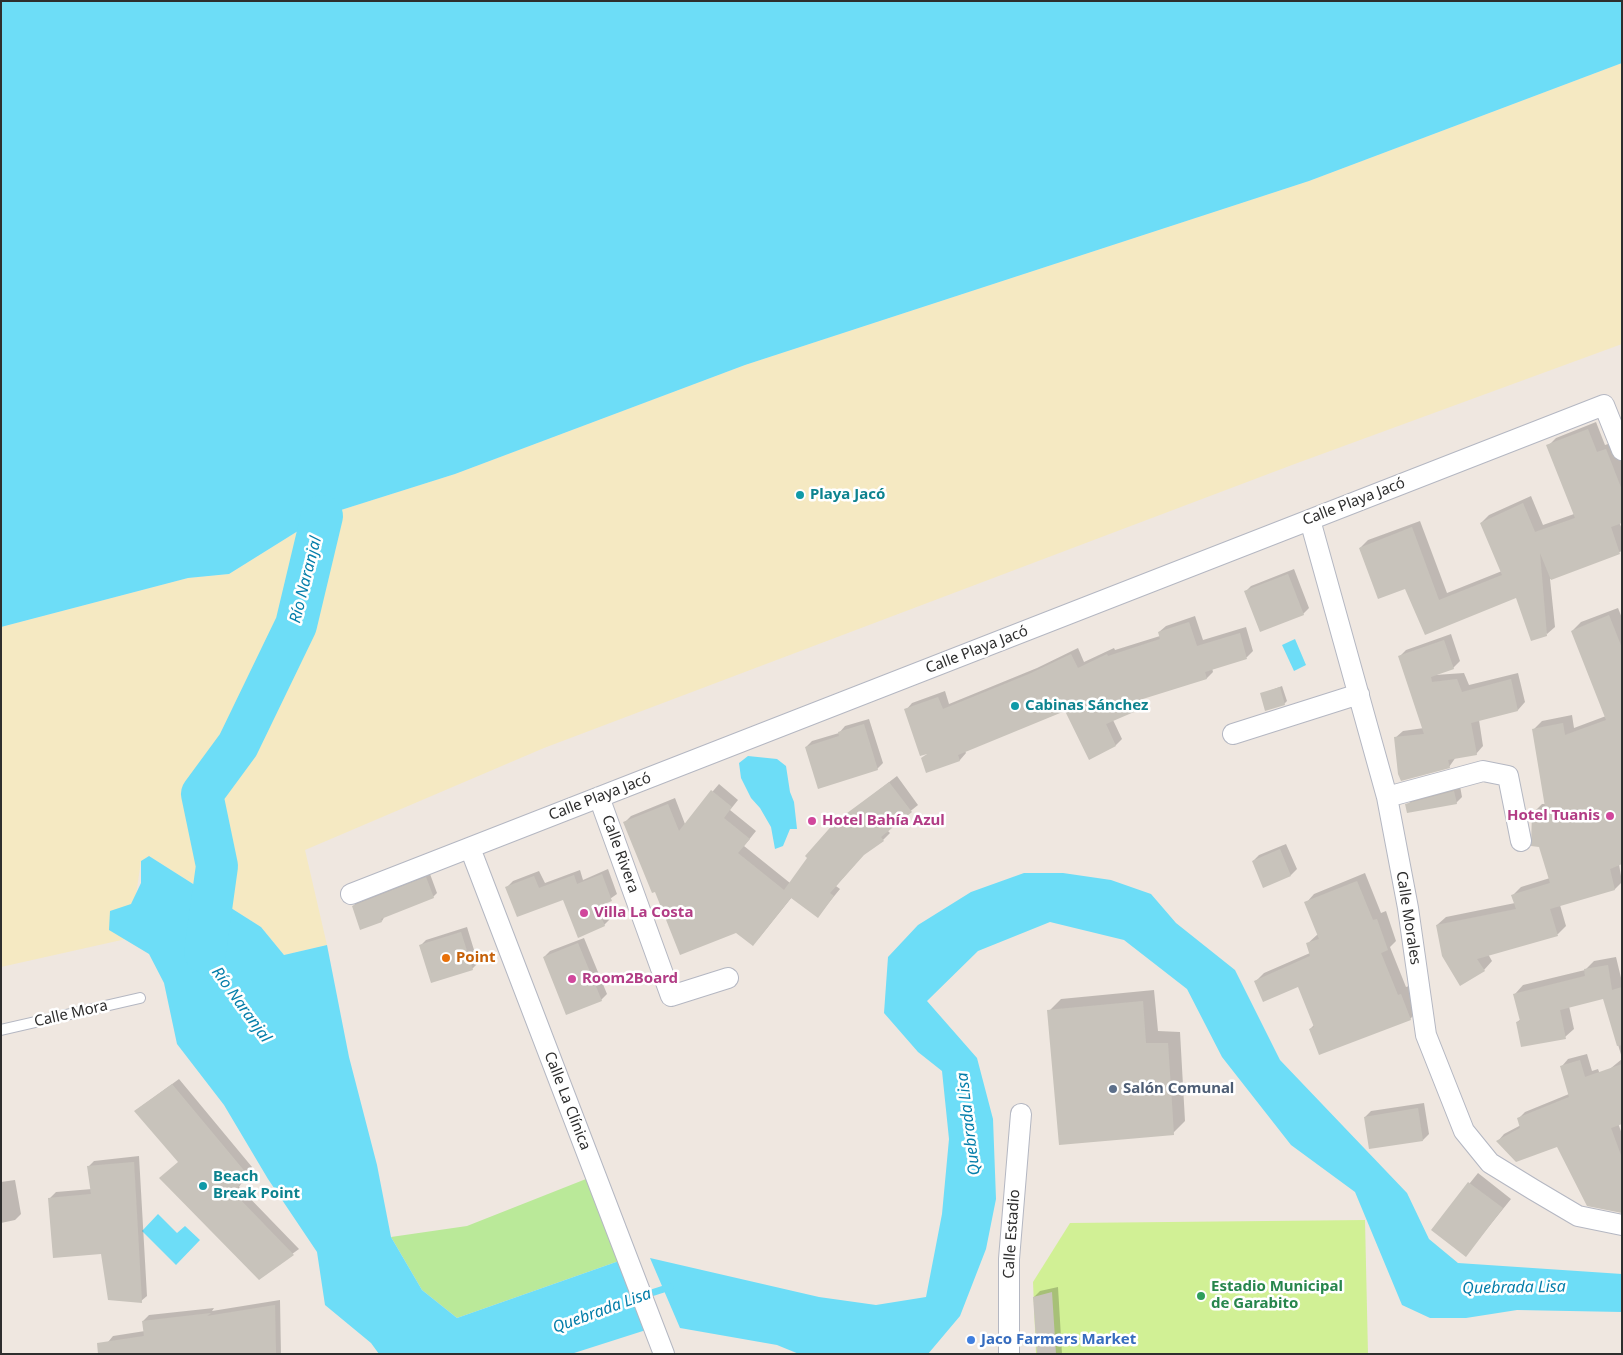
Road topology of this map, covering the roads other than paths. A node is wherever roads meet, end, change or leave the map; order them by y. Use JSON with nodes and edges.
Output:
{"nodes":[{"id":1,"x":1622,"y":450,"type":"edge"},
{"id":2,"x":1310,"y":520,"type":"junction"},
{"id":3,"x":1359,"y":694,"type":"junction"},
{"id":4,"x":1233,"y":734,"type":"dead end"},
{"id":5,"x":599,"y":797,"type":"junction"},
{"id":6,"x":1387,"y":797,"type":"junction"},
{"id":7,"x":1521,"y":841,"type":"dead end"},
{"id":8,"x":470,"y":848,"type":"junction"},
{"id":9,"x":351,"y":894,"type":"dead end"},
{"id":10,"x":728,"y":978,"type":"dead end"},
{"id":11,"x":140,"y":998,"type":"dead end"},
{"id":12,"x":1,"y":1030,"type":"edge"},
{"id":13,"x":1021,"y":1114,"type":"dead end"},
{"id":14,"x":1622,"y":1225,"type":"edge"},
{"id":15,"x":664,"y":1354,"type":"edge"},
{"id":16,"x":1009,"y":1354,"type":"edge"}],
"edges":[{"from":1,"to":2,"type":"street","name":"Calle Playa Jacó"},
{"from":2,"to":3,"type":"street","name":"Calle Morales"},
{"from":2,"to":5,"type":"street","name":"Calle Playa Jacó"},
{"from":3,"to":4,"type":"street"},
{"from":3,"to":6,"type":"street","name":"Calle Morales"},
{"from":5,"to":8,"type":"street","name":"Calle Playa Jacó"},
{"from":5,"to":10,"type":"street","name":"Calle Rivera"},
{"from":6,"to":7,"type":"street"},
{"from":6,"to":14,"type":"street","name":"Calle Morales"},
{"from":8,"to":9,"type":"street","name":"Calle Playa Jacó"},
{"from":8,"to":15,"type":"street","name":"Calle La Clínica"},
{"from":11,"to":12,"type":"lane","name":"Calle Mora"},
{"from":13,"to":16,"type":"street","name":"Calle Estadio"}]}
